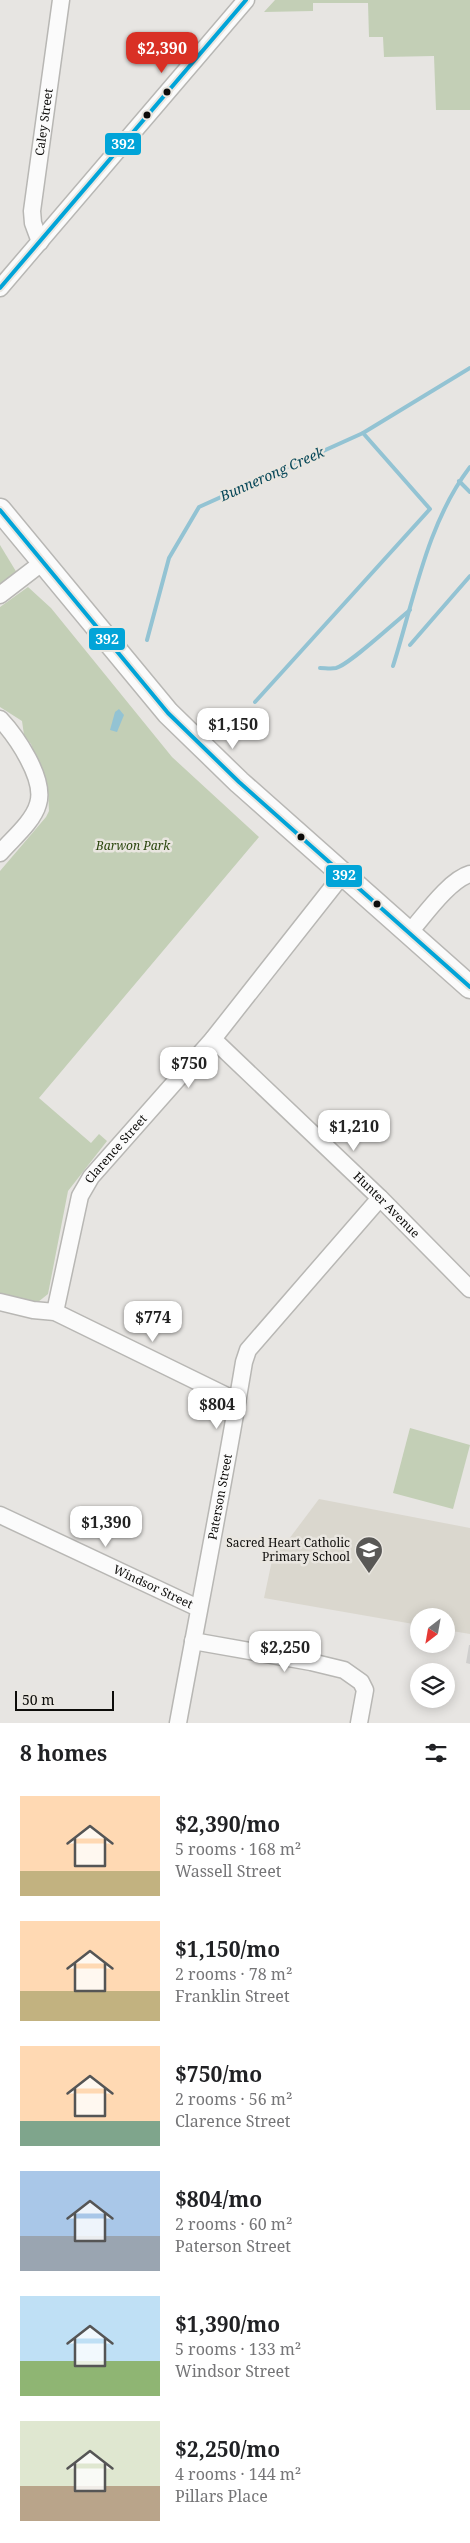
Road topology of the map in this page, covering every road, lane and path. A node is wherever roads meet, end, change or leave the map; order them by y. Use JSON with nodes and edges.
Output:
{"nodes":[{"id":1,"x":61,"y":0,"type":"edge"},
{"id":2,"x":246,"y":0,"type":"edge"},
{"id":3,"x":40,"y":242,"type":"junction"},
{"id":4,"x":0,"y":288,"type":"edge"},
{"id":5,"x":0,"y":510,"type":"edge"},
{"id":6,"x":43,"y":562,"type":"junction"},
{"id":7,"x":0,"y":595,"type":"edge"},
{"id":8,"x":0,"y":719,"type":"edge"},
{"id":9,"x":0,"y":853,"type":"edge"},
{"id":10,"x":342,"y":874,"type":"junction"},
{"id":11,"x":470,"y":874,"type":"edge"},
{"id":12,"x":409,"y":933,"type":"junction"},
{"id":13,"x":470,"y":987,"type":"edge"},
{"id":14,"x":213,"y":1039,"type":"junction"},
{"id":15,"x":380,"y":1198,"type":"junction"},
{"id":16,"x":470,"y":1290,"type":"edge"},
{"id":17,"x":0,"y":1302,"type":"edge"},
{"id":18,"x":55,"y":1312,"type":"junction"},
{"id":19,"x":237,"y":1401,"type":"junction"},
{"id":20,"x":0,"y":1515,"type":"edge"},
{"id":21,"x":198,"y":1608,"type":"junction"},
{"id":22,"x":193,"y":1641,"type":"junction"},
{"id":23,"x":178,"y":1723,"type":"edge"},
{"id":24,"x":359,"y":1723,"type":"edge"}],
"edges":[{"from":1,"to":3,"type":"street","name":"Caley Street"},
{"from":2,"to":3,"type":"street"},
{"from":3,"to":4,"type":"street"},
{"from":5,"to":6,"type":"street"},
{"from":6,"to":7,"type":"street"},
{"from":6,"to":10,"type":"street"},
{"from":8,"to":9,"type":"street"},
{"from":10,"to":12,"type":"street"},
{"from":10,"to":14,"type":"street","name":"Clarence Street"},
{"from":11,"to":12,"type":"street"},
{"from":12,"to":13,"type":"street"},
{"from":14,"to":15,"type":"street","name":"Hunter Avenue"},
{"from":14,"to":18,"type":"street","name":"Clarence Street"},
{"from":15,"to":16,"type":"street","name":"Hunter Avenue"},
{"from":15,"to":19,"type":"street","name":"Paterson Street"},
{"from":17,"to":18,"type":"street"},
{"from":18,"to":19,"type":"street"},
{"from":19,"to":21,"type":"street","name":"Paterson Street"},
{"from":20,"to":21,"type":"street","name":"Windsor Street"},
{"from":21,"to":22,"type":"street","name":"Paterson Street"},
{"from":22,"to":23,"type":"street","name":"Paterson Street"},
{"from":22,"to":24,"type":"street"}]}
